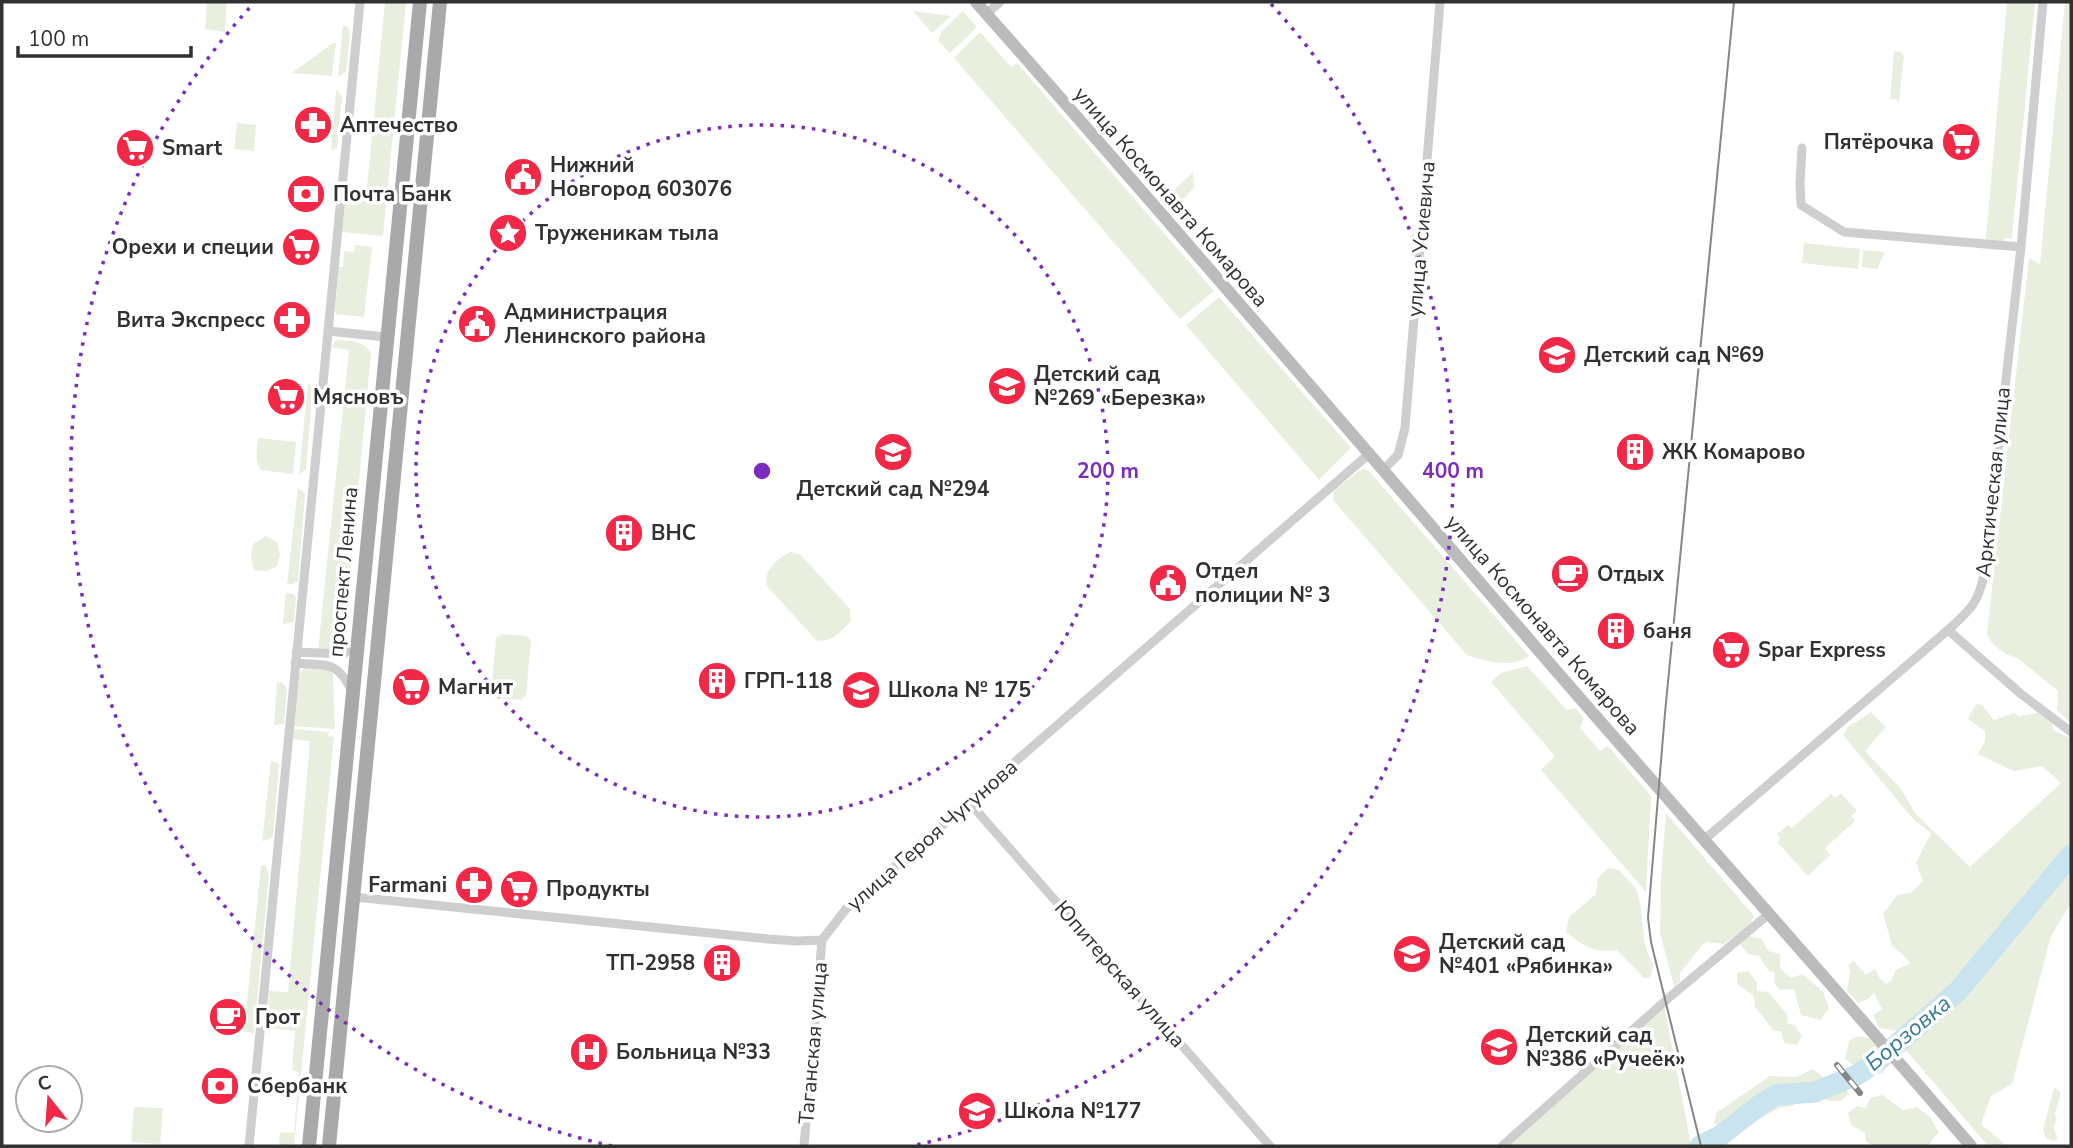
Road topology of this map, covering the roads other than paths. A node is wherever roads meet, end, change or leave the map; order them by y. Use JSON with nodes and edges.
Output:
{"nodes":[{"id":1,"x":360,"y":2,"type":"edge"},
{"id":2,"x":420,"y":2,"type":"edge"},
{"id":3,"x":439,"y":2,"type":"edge"},
{"id":4,"x":976,"y":2,"type":"edge"},
{"id":5,"x":1000,"y":2,"type":"edge"},
{"id":6,"x":1440,"y":2,"type":"edge"},
{"id":7,"x":2043,"y":2,"type":"edge"},
{"id":8,"x":986,"y":14,"type":"junction"},
{"id":9,"x":1802,"y":148,"type":"dead end"},
{"id":10,"x":2021,"y":247,"type":"junction"},
{"id":11,"x":328,"y":331,"type":"junction"},
{"id":12,"x":386,"y":337,"type":"junction"},
{"id":13,"x":1370,"y":453,"type":"junction"},
{"id":14,"x":1384,"y":469,"type":"junction"},
{"id":15,"x":1948,"y":630,"type":"junction"},
{"id":16,"x":357,"y":642,"type":"junction"},
{"id":17,"x":296,"y":652,"type":"junction"},
{"id":18,"x":295,"y":663,"type":"junction"},
{"id":19,"x":353,"y":692,"type":"junction"},
{"id":20,"x":2071,"y":732,"type":"edge"},
{"id":21,"x":969,"y":802,"type":"junction"},
{"id":22,"x":1705,"y":839,"type":"junction"},
{"id":23,"x":354,"y":897,"type":"junction"},
{"id":24,"x":1770,"y":913,"type":"junction"},
{"id":25,"x":822,"y":940,"type":"junction"},
{"id":26,"x":249,"y":1146,"type":"edge"},
{"id":27,"x":309,"y":1146,"type":"edge"},
{"id":28,"x":329,"y":1146,"type":"edge"},
{"id":29,"x":804,"y":1146,"type":"edge"},
{"id":30,"x":1270,"y":1146,"type":"edge"},
{"id":31,"x":1502,"y":1146,"type":"edge"},
{"id":32,"x":1971,"y":1146,"type":"edge"}],
"edges":[{"from":1,"to":11,"type":"street"},
{"from":2,"to":12,"type":"main road","name":"проспект Ленина"},
{"from":3,"to":23,"type":"main road","name":"проспект Ленина"},
{"from":4,"to":8,"type":"street","name":"улица Космонавта Комарова"},
{"from":5,"to":8,"type":"street"},
{"from":6,"to":14,"type":"street","name":"улица Усиевича"},
{"from":7,"to":10,"type":"street","name":"Арктическая улица"},
{"from":8,"to":13,"type":"street","name":"улица Космонавта Комарова"},
{"from":9,"to":10,"type":"street"},
{"from":10,"to":15,"type":"street","name":"Арктическая улица"},
{"from":11,"to":12,"type":"street"},
{"from":11,"to":17,"type":"street"},
{"from":12,"to":16,"type":"main road","name":"проспект Ленина"},
{"from":13,"to":14,"type":"street","name":"улица Космонавта Комарова"},
{"from":13,"to":21,"type":"street","name":"улица Героя Чугунова"},
{"from":14,"to":22,"type":"street","name":"улица Космонавта Комарова"},
{"from":15,"to":20,"type":"street"},
{"from":15,"to":22,"type":"street","name":"Арктическая улица"},
{"from":16,"to":17,"type":"street"},
{"from":16,"to":19,"type":"main road","name":"проспект Ленина"},
{"from":17,"to":18,"type":"street"},
{"from":18,"to":19,"type":"street"},
{"from":18,"to":26,"type":"street"},
{"from":19,"to":27,"type":"main road","name":"проспект Ленина"},
{"from":21,"to":25,"type":"street","name":"улица Героя Чугунова"},
{"from":21,"to":30,"type":"street","name":"Юпитерская улица"},
{"from":22,"to":24,"type":"street","name":"улица Космонавта Комарова"},
{"from":23,"to":25,"type":"street"},
{"from":23,"to":28,"type":"main road","name":"проспект Ленина"},
{"from":24,"to":31,"type":"street"},
{"from":24,"to":32,"type":"street","name":"улица Космонавта Комарова"},
{"from":25,"to":29,"type":"street","name":"Таганская улица"}]}
